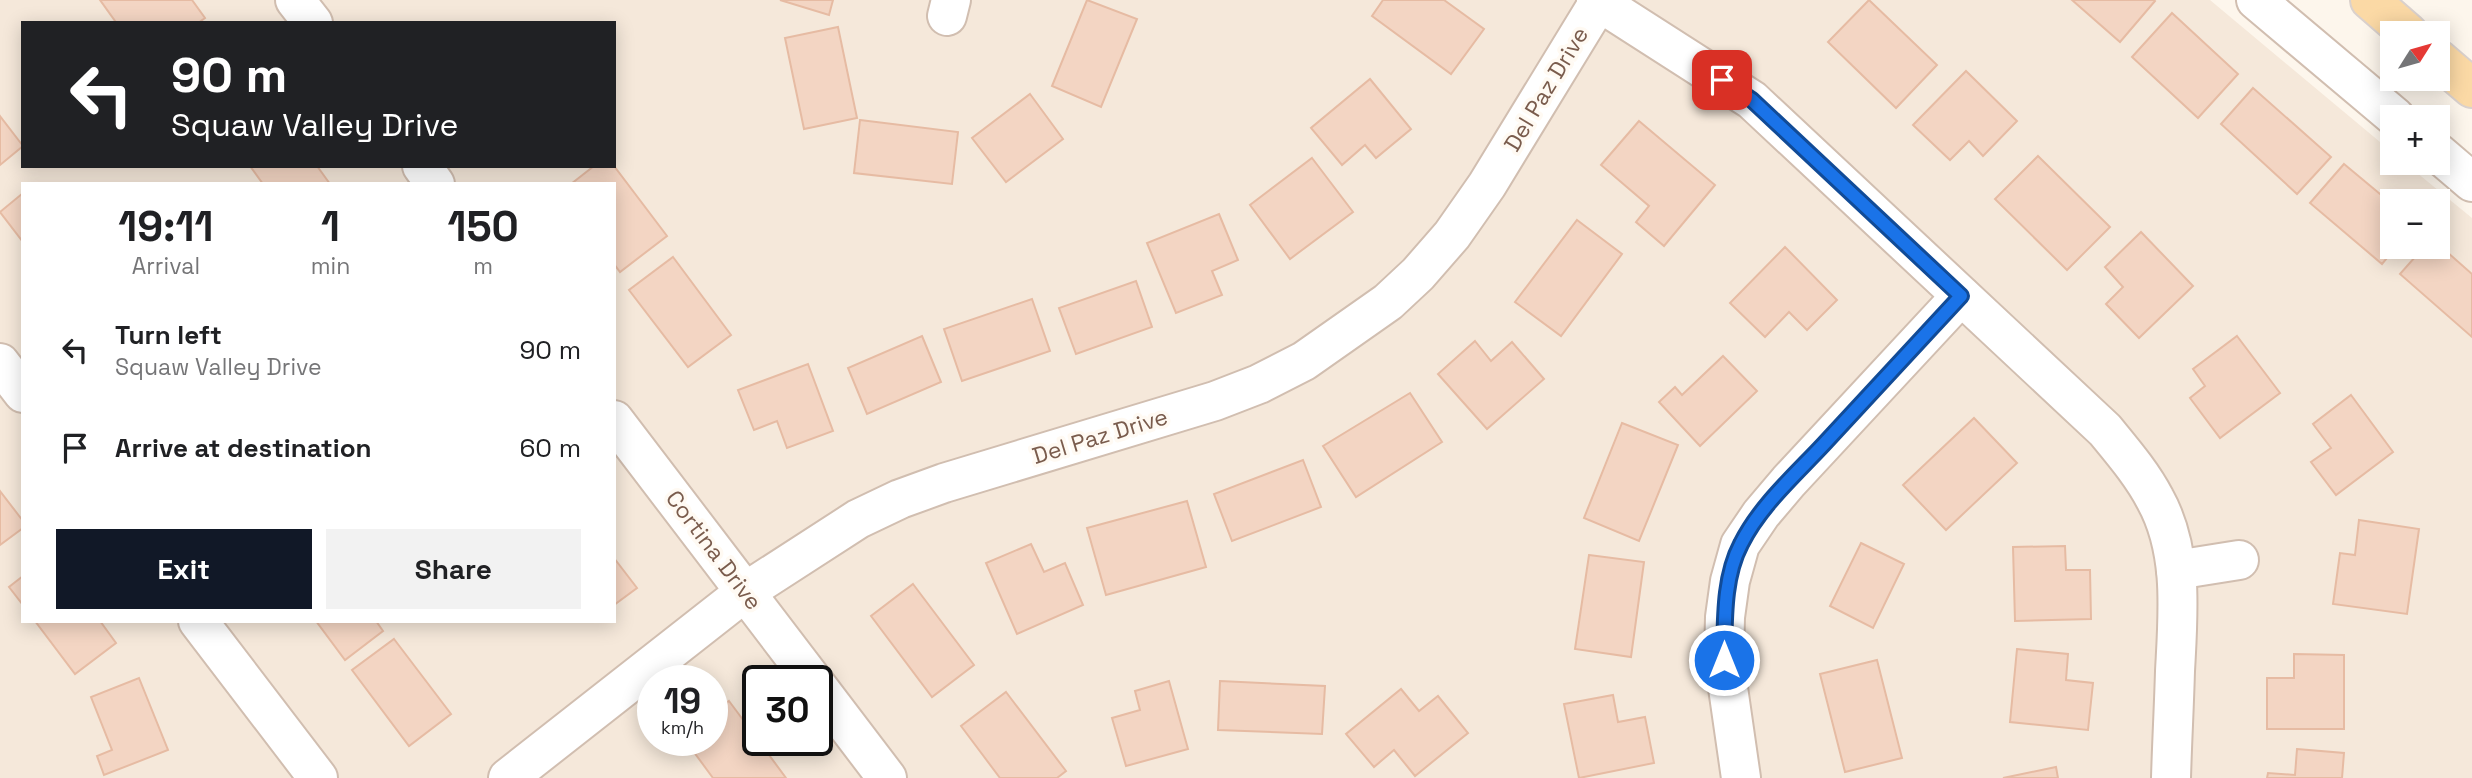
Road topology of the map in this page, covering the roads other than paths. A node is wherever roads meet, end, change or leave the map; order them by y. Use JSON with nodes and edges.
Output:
{"nodes":[{"id":1,"x":295,"y":0,"type":"edge"},
{"id":2,"x":2256,"y":0,"type":"edge"},
{"id":3,"x":2370,"y":0,"type":"edge"},
{"id":4,"x":1598,"y":1,"type":"edge"},
{"id":5,"x":311,"y":21,"type":"edge"},
{"id":6,"x":2395,"y":21,"type":"edge"},
{"id":7,"x":2450,"y":69,"type":"edge"},
{"id":8,"x":2472,"y":88,"type":"edge"},
{"id":9,"x":2381,"y":105,"type":"edge"},
{"id":10,"x":2450,"y":163,"type":"edge"},
{"id":11,"x":2472,"y":182,"type":"edge"},
{"id":12,"x":1961,"y":296,"type":"junction"},
{"id":13,"x":0,"y":363,"type":"edge"},
{"id":14,"x":21,"y":390,"type":"edge"},
{"id":15,"x":616,"y":423,"type":"edge"},
{"id":16,"x":2239,"y":560,"type":"dead end"},
{"id":17,"x":2176,"y":570,"type":"junction"},
{"id":18,"x":745,"y":592,"type":"junction"},
{"id":19,"x":200,"y":623,"type":"edge"},
{"id":20,"x":801,"y":665,"type":"edge"},
{"id":21,"x":833,"y":707,"type":"edge"},
{"id":22,"x":318,"y":778,"type":"edge"},
{"id":23,"x":508,"y":778,"type":"edge"},
{"id":24,"x":887,"y":778,"type":"edge"},
{"id":25,"x":1741,"y":778,"type":"edge"},
{"id":26,"x":2171,"y":778,"type":"edge"}],
"edges":[{"from":1,"to":5,"type":"street"},
{"from":2,"to":9,"type":"street"},
{"from":3,"to":6,"type":"main road"},
{"from":4,"to":12,"type":"street"},
{"from":4,"to":18,"type":"street","name":"Del Paz Drive"},
{"from":7,"to":8,"type":"main road"},
{"from":10,"to":11,"type":"street"},
{"from":12,"to":17,"type":"street"},
{"from":12,"to":25,"type":"street"},
{"from":13,"to":14,"type":"street"},
{"from":15,"to":18,"type":"street","name":"Cortina Drive"},
{"from":16,"to":17,"type":"street"},
{"from":17,"to":26,"type":"street"},
{"from":18,"to":20,"type":"street","name":"Cortina Drive"},
{"from":18,"to":23,"type":"street","name":"Del Paz Drive"},
{"from":19,"to":22,"type":"street"},
{"from":21,"to":24,"type":"street"}]}
